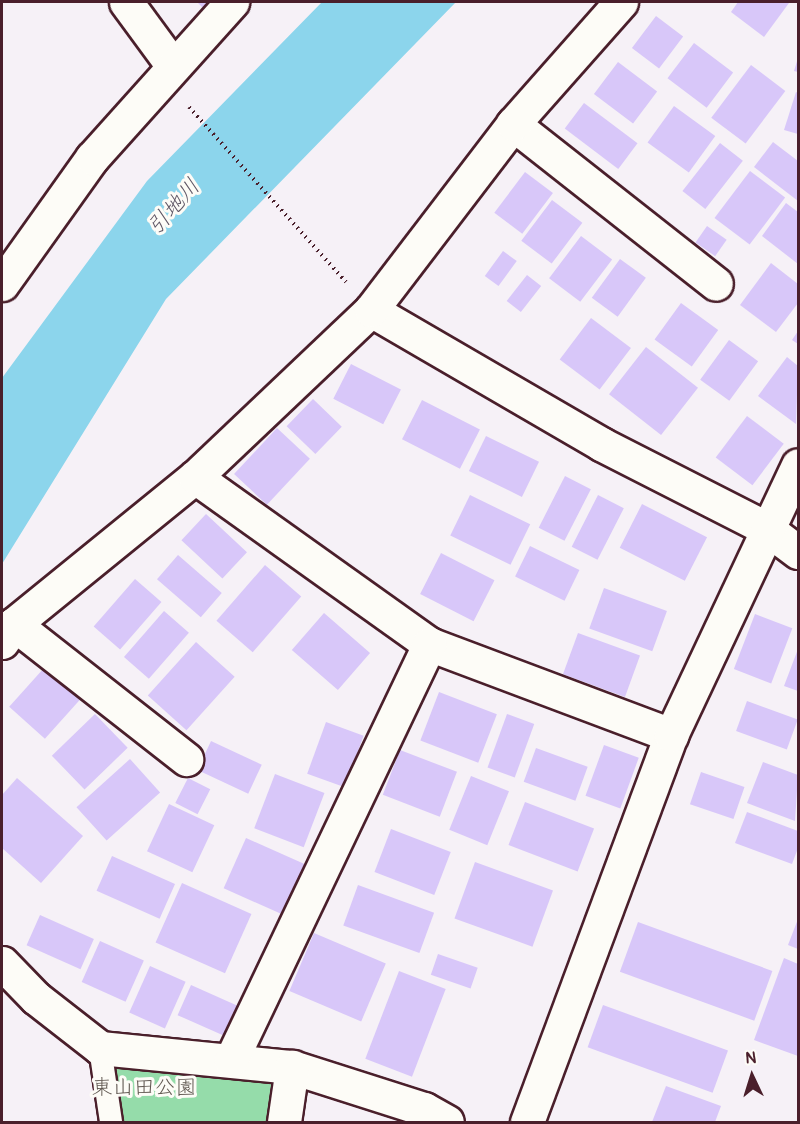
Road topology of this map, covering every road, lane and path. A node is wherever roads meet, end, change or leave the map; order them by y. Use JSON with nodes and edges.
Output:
{"nodes":[{"id":1,"x":126,"y":2,"type":"edge"},
{"id":2,"x":232,"y":2,"type":"edge"},
{"id":3,"x":621,"y":2,"type":"edge"},
{"id":4,"x":172,"y":66,"type":"junction"},
{"id":5,"x":181,"y":98,"type":"dead end"},
{"id":6,"x":513,"y":124,"type":"junction"},
{"id":7,"x":2,"y":284,"type":"edge"},
{"id":8,"x":716,"y":284,"type":"dead end"},
{"id":9,"x":370,"y":310,"type":"junction"},
{"id":10,"x":798,"y":465,"type":"edge"},
{"id":11,"x":195,"y":477,"type":"junction"},
{"id":12,"x":798,"y":522,"type":"edge"},
{"id":13,"x":766,"y":528,"type":"junction"},
{"id":14,"x":798,"y":552,"type":"edge"},
{"id":15,"x":8,"y":633,"type":"edge"},
{"id":16,"x":429,"y":645,"type":"junction"},
{"id":17,"x":671,"y":735,"type":"junction"},
{"id":18,"x":186,"y":759,"type":"dead end"},
{"id":19,"x":2,"y":963,"type":"edge"},
{"id":20,"x":100,"y":1048,"type":"junction"},
{"id":21,"x":231,"y":1060,"type":"junction"},
{"id":22,"x":292,"y":1067,"type":"junction"},
{"id":23,"x":111,"y":1122,"type":"edge"},
{"id":24,"x":284,"y":1122,"type":"edge"},
{"id":25,"x":447,"y":1122,"type":"edge"},
{"id":26,"x":527,"y":1122,"type":"edge"}],
"edges":[{"from":1,"to":4,"type":"street"},
{"from":2,"to":4,"type":"street"},
{"from":3,"to":6,"type":"street"},
{"from":4,"to":7,"type":"street"},
{"from":5,"to":9,"type":"path"},
{"from":6,"to":8,"type":"street"},
{"from":6,"to":9,"type":"street"},
{"from":9,"to":11,"type":"street"},
{"from":9,"to":13,"type":"street"},
{"from":10,"to":13,"type":"street"},
{"from":11,"to":15,"type":"street"},
{"from":11,"to":16,"type":"street"},
{"from":12,"to":13,"type":"street"},
{"from":13,"to":14,"type":"street"},
{"from":13,"to":17,"type":"street"},
{"from":15,"to":18,"type":"street"},
{"from":16,"to":17,"type":"street"},
{"from":16,"to":21,"type":"street"},
{"from":17,"to":26,"type":"street"},
{"from":19,"to":20,"type":"street"},
{"from":20,"to":21,"type":"street"},
{"from":20,"to":23,"type":"lane"},
{"from":21,"to":22,"type":"street"},
{"from":22,"to":24,"type":"street"},
{"from":22,"to":25,"type":"street"}]}
